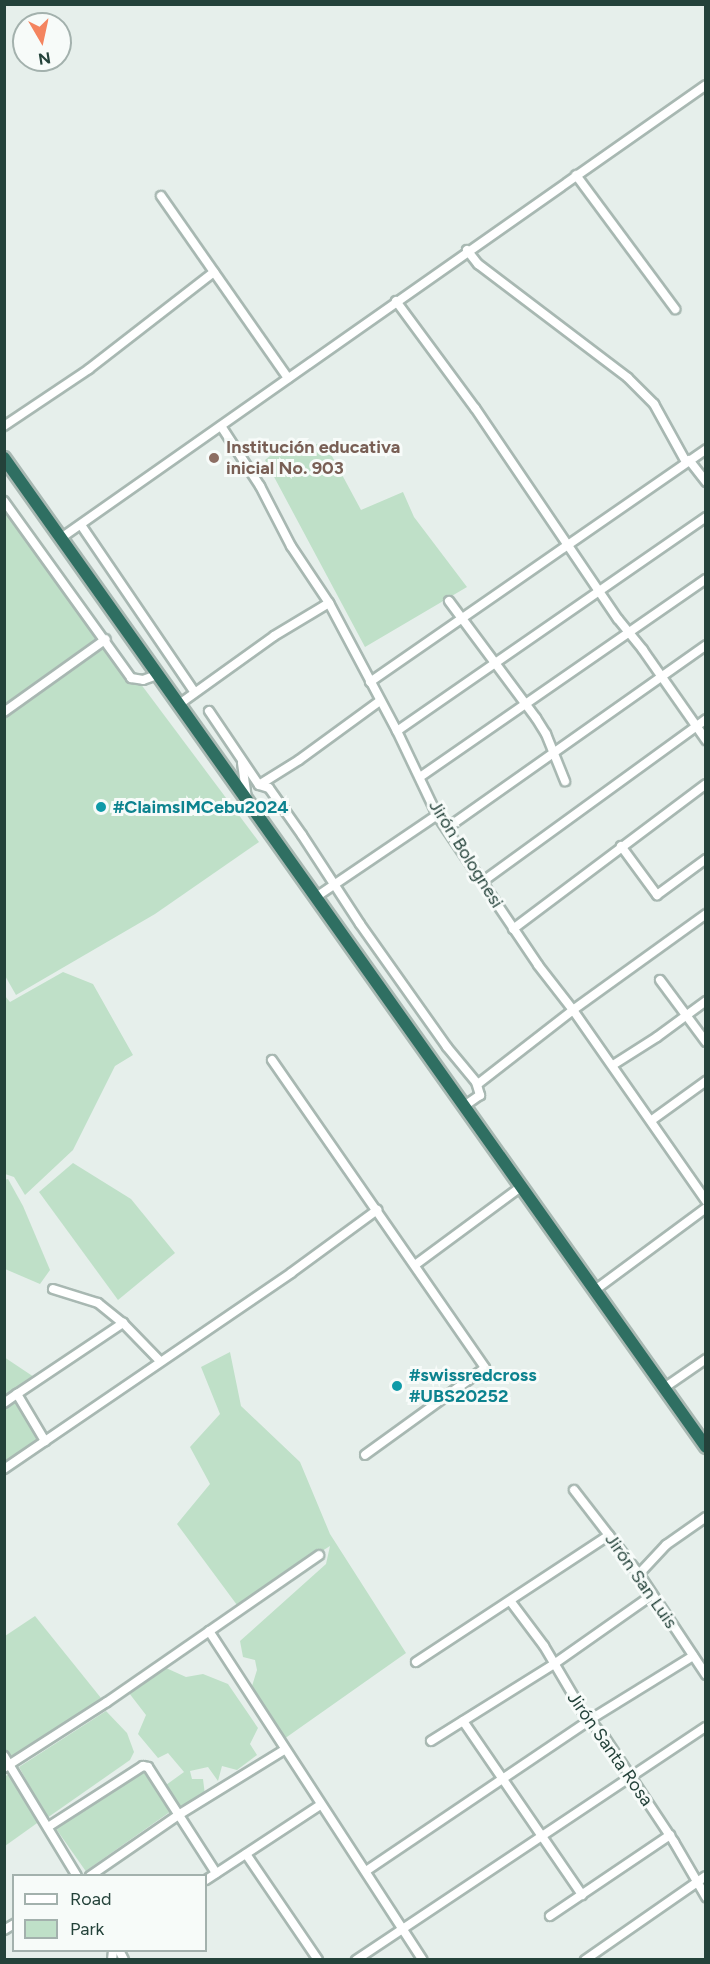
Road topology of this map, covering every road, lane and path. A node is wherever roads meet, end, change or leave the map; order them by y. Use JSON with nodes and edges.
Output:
{"nodes":[{"id":1,"x":705,"y":85,"type":"edge"},
{"id":2,"x":576,"y":175,"type":"junction"},
{"id":3,"x":161,"y":196,"type":"dead end"},
{"id":4,"x":467,"y":250,"type":"junction"},
{"id":5,"x":214,"y":272,"type":"junction"},
{"id":6,"x":396,"y":301,"type":"junction"},
{"id":7,"x":675,"y":309,"type":"dead end"},
{"id":8,"x":288,"y":378,"type":"junction"},
{"id":9,"x":4,"y":426,"type":"edge"},
{"id":10,"x":220,"y":426,"type":"junction"},
{"id":11,"x":705,"y":448,"type":"edge"},
{"id":12,"x":4,"y":458,"type":"edge"},
{"id":13,"x":687,"y":461,"type":"junction"},
{"id":14,"x":705,"y":482,"type":"edge"},
{"id":15,"x":4,"y":501,"type":"edge"},
{"id":16,"x":705,"y":517,"type":"edge"},
{"id":17,"x":81,"y":525,"type":"junction"},
{"id":18,"x":61,"y":538,"type":"junction"},
{"id":19,"x":569,"y":546,"type":"junction"},
{"id":20,"x":705,"y":579,"type":"edge"},
{"id":21,"x":600,"y":591,"type":"junction"},
{"id":22,"x":449,"y":601,"type":"dead end"},
{"id":23,"x":329,"y":603,"type":"junction"},
{"id":24,"x":462,"y":619,"type":"junction"},
{"id":25,"x":627,"y":632,"type":"junction"},
{"id":26,"x":106,"y":639,"type":"junction"},
{"id":27,"x":705,"y":645,"type":"edge"},
{"id":28,"x":495,"y":663,"type":"junction"},
{"id":29,"x":157,"y":675,"type":"junction"},
{"id":30,"x":661,"y":676,"type":"junction"},
{"id":31,"x":370,"y":682,"type":"junction"},
{"id":32,"x":194,"y":691,"type":"junction"},
{"id":33,"x":380,"y":701,"type":"junction"},
{"id":34,"x":525,"y":703,"type":"junction"},
{"id":35,"x":178,"y":705,"type":"junction"},
{"id":36,"x":209,"y":711,"type":"dead end"},
{"id":37,"x":4,"y":712,"type":"edge"},
{"id":38,"x":705,"y":719,"type":"edge"},
{"id":39,"x":696,"y":726,"type":"junction"},
{"id":40,"x":397,"y":731,"type":"junction"},
{"id":41,"x":705,"y":740,"type":"edge"},
{"id":42,"x":553,"y":751,"type":"junction"},
{"id":43,"x":242,"y":761,"type":"junction"},
{"id":44,"x":420,"y":777,"type":"junction"},
{"id":45,"x":565,"y":782,"type":"dead end"},
{"id":46,"x":705,"y":784,"type":"edge"},
{"id":47,"x":260,"y":785,"type":"junction"},
{"id":48,"x":247,"y":798,"type":"junction"},
{"id":49,"x":437,"y":815,"type":"junction"},
{"id":50,"x":447,"y":828,"type":"junction"},
{"id":51,"x":621,"y":846,"type":"junction"},
{"id":52,"x":705,"y":859,"type":"edge"},
{"id":53,"x":482,"y":882,"type":"junction"},
{"id":54,"x":334,"y":884,"type":"junction"},
{"id":55,"x":316,"y":897,"type":"junction"},
{"id":56,"x":705,"y":914,"type":"edge"},
{"id":57,"x":513,"y":929,"type":"junction"},
{"id":58,"x":660,"y":980,"type":"dead end"},
{"id":59,"x":705,"y":1001,"type":"edge"},
{"id":60,"x":573,"y":1010,"type":"junction"},
{"id":61,"x":687,"y":1016,"type":"junction"},
{"id":62,"x":705,"y":1042,"type":"edge"},
{"id":63,"x":272,"y":1060,"type":"dead end"},
{"id":64,"x":613,"y":1065,"type":"junction"},
{"id":65,"x":705,"y":1082,"type":"edge"},
{"id":66,"x":478,"y":1084,"type":"junction"},
{"id":67,"x":464,"y":1106,"type":"junction"},
{"id":68,"x":652,"y":1120,"type":"junction"},
{"id":69,"x":522,"y":1186,"type":"junction"},
{"id":70,"x":705,"y":1201,"type":"edge"},
{"id":71,"x":705,"y":1208,"type":"edge"},
{"id":72,"x":377,"y":1210,"type":"junction"},
{"id":73,"x":415,"y":1265,"type":"junction"},
{"id":74,"x":53,"y":1289,"type":"dead end"},
{"id":75,"x":595,"y":1290,"type":"junction"},
{"id":76,"x":123,"y":1323,"type":"junction"},
{"id":77,"x":705,"y":1359,"type":"edge"},
{"id":78,"x":160,"y":1361,"type":"junction"},
{"id":79,"x":664,"y":1388,"type":"junction"},
{"id":80,"x":17,"y":1394,"type":"junction"},
{"id":81,"x":4,"y":1402,"type":"edge"},
{"id":82,"x":45,"y":1441,"type":"junction"},
{"id":83,"x":705,"y":1447,"type":"edge"},
{"id":84,"x":365,"y":1455,"type":"dead end"},
{"id":85,"x":4,"y":1469,"type":"edge"},
{"id":86,"x":574,"y":1490,"type":"dead end"},
{"id":87,"x":705,"y":1517,"type":"edge"},
{"id":88,"x":609,"y":1535,"type":"junction"},
{"id":89,"x":319,"y":1555,"type":"dead end"},
{"id":90,"x":639,"y":1574,"type":"junction"},
{"id":91,"x":652,"y":1595,"type":"junction"},
{"id":92,"x":511,"y":1602,"type":"junction"},
{"id":93,"x":208,"y":1631,"type":"junction"},
{"id":94,"x":693,"y":1656,"type":"junction"},
{"id":95,"x":416,"y":1662,"type":"dead end"},
{"id":96,"x":554,"y":1664,"type":"junction"},
{"id":97,"x":705,"y":1675,"type":"edge"},
{"id":98,"x":591,"y":1719,"type":"junction"},
{"id":99,"x":463,"y":1721,"type":"junction"},
{"id":100,"x":705,"y":1727,"type":"edge"},
{"id":101,"x":430,"y":1741,"type":"dead end"},
{"id":102,"x":284,"y":1750,"type":"junction"},
{"id":103,"x":6,"y":1763,"type":"edge"},
{"id":104,"x":630,"y":1776,"type":"junction"},
{"id":105,"x":503,"y":1778,"type":"junction"},
{"id":106,"x":320,"y":1805,"type":"junction"},
{"id":107,"x":180,"y":1814,"type":"junction"},
{"id":108,"x":48,"y":1827,"type":"junction"},
{"id":109,"x":669,"y":1835,"type":"junction"},
{"id":110,"x":542,"y":1836,"type":"junction"},
{"id":111,"x":246,"y":1854,"type":"junction"},
{"id":112,"x":366,"y":1871,"type":"junction"},
{"id":113,"x":216,"y":1873,"type":"junction"},
{"id":114,"x":76,"y":1874,"type":"edge"},
{"id":115,"x":91,"y":1874,"type":"edge"},
{"id":116,"x":705,"y":1876,"type":"edge"},
{"id":117,"x":207,"y":1879,"type":"edge"},
{"id":118,"x":695,"y":1882,"type":"junction"},
{"id":119,"x":582,"y":1895,"type":"junction"},
{"id":120,"x":705,"y":1897,"type":"edge"},
{"id":121,"x":550,"y":1916,"type":"dead end"},
{"id":122,"x":403,"y":1929,"type":"junction"},
{"id":123,"x":318,"y":1959,"type":"edge"},
{"id":124,"x":356,"y":1959,"type":"edge"},
{"id":125,"x":423,"y":1959,"type":"edge"},
{"id":126,"x":585,"y":1959,"type":"edge"}],
"edges":[{"from":1,"to":2,"type":"street"},
{"from":2,"to":4,"type":"street"},
{"from":2,"to":7,"type":"street"},
{"from":3,"to":5,"type":"street"},
{"from":4,"to":6,"type":"street"},
{"from":4,"to":13,"type":"street"},
{"from":5,"to":8,"type":"street"},
{"from":5,"to":9,"type":"street"},
{"from":6,"to":8,"type":"street"},
{"from":6,"to":19,"type":"street"},
{"from":8,"to":10,"type":"street"},
{"from":10,"to":17,"type":"street"},
{"from":10,"to":23,"type":"street","name":"Jirón Bolognesi"},
{"from":11,"to":13,"type":"street"},
{"from":12,"to":18,"type":"highway"},
{"from":13,"to":14,"type":"street"},
{"from":13,"to":19,"type":"street"},
{"from":15,"to":26,"type":"street"},
{"from":16,"to":21,"type":"street"},
{"from":17,"to":18,"type":"street"},
{"from":17,"to":32,"type":"street"},
{"from":18,"to":29,"type":"highway"},
{"from":19,"to":21,"type":"street"},
{"from":19,"to":24,"type":"street"},
{"from":20,"to":25,"type":"street"},
{"from":21,"to":25,"type":"street"},
{"from":21,"to":28,"type":"street"},
{"from":22,"to":24,"type":"street"},
{"from":23,"to":31,"type":"street","name":"Jirón Bolognesi"},
{"from":23,"to":32,"type":"street"},
{"from":24,"to":28,"type":"street"},
{"from":24,"to":31,"type":"street"},
{"from":25,"to":30,"type":"street"},
{"from":25,"to":34,"type":"street"},
{"from":26,"to":29,"type":"street"},
{"from":26,"to":37,"type":"street"},
{"from":27,"to":30,"type":"street"},
{"from":28,"to":34,"type":"street"},
{"from":28,"to":40,"type":"street"},
{"from":29,"to":35,"type":"highway"},
{"from":30,"to":39,"type":"street"},
{"from":30,"to":42,"type":"street"},
{"from":31,"to":33,"type":"street","name":"Jirón Bolognesi"},
{"from":32,"to":35,"type":"street"},
{"from":33,"to":40,"type":"street","name":"Jirón Bolognesi"},
{"from":33,"to":47,"type":"street"},
{"from":34,"to":42,"type":"street"},
{"from":34,"to":44,"type":"street"},
{"from":35,"to":48,"type":"highway"},
{"from":36,"to":43,"type":"street"},
{"from":38,"to":39,"type":"street"},
{"from":39,"to":41,"type":"street"},
{"from":39,"to":53,"type":"street"},
{"from":40,"to":44,"type":"street","name":"Jirón Bolognesi"},
{"from":42,"to":45,"type":"street"},
{"from":42,"to":50,"type":"street"},
{"from":43,"to":47,"type":"street"},
{"from":43,"to":48,"type":"street"},
{"from":44,"to":49,"type":"street","name":"Jirón Bolognesi"},
{"from":46,"to":51,"type":"street"},
{"from":47,"to":54,"type":"street"},
{"from":48,"to":55,"type":"highway"},
{"from":49,"to":50,"type":"street","name":"Jirón Bolognesi"},
{"from":49,"to":54,"type":"street"},
{"from":50,"to":53,"type":"street","name":"Jirón Bolognesi"},
{"from":51,"to":52,"type":"street"},
{"from":51,"to":57,"type":"street"},
{"from":53,"to":57,"type":"street","name":"Jirón Bolognesi"},
{"from":54,"to":55,"type":"street"},
{"from":54,"to":66,"type":"street"},
{"from":55,"to":67,"type":"highway"},
{"from":56,"to":60,"type":"street"},
{"from":57,"to":60,"type":"street","name":"Jirón Bolognesi"},
{"from":58,"to":61,"type":"street"},
{"from":59,"to":61,"type":"street"},
{"from":60,"to":64,"type":"street","name":"Jirón Bolognesi"},
{"from":60,"to":66,"type":"street"},
{"from":61,"to":62,"type":"street"},
{"from":61,"to":64,"type":"street"},
{"from":63,"to":72,"type":"street"},
{"from":64,"to":68,"type":"street","name":"Jirón Bolognesi"},
{"from":65,"to":68,"type":"street"},
{"from":66,"to":67,"type":"street"},
{"from":67,"to":69,"type":"highway"},
{"from":68,"to":70,"type":"street","name":"Jirón Bolognesi"},
{"from":69,"to":73,"type":"street"},
{"from":69,"to":75,"type":"highway"},
{"from":71,"to":75,"type":"street"},
{"from":72,"to":73,"type":"street"},
{"from":72,"to":78,"type":"street"},
{"from":73,"to":84,"type":"street"},
{"from":74,"to":76,"type":"street"},
{"from":75,"to":79,"type":"highway"},
{"from":76,"to":78,"type":"street"},
{"from":76,"to":80,"type":"street"},
{"from":77,"to":79,"type":"street"},
{"from":78,"to":82,"type":"street"},
{"from":79,"to":83,"type":"highway"},
{"from":80,"to":81,"type":"street"},
{"from":80,"to":82,"type":"street"},
{"from":82,"to":85,"type":"street"},
{"from":86,"to":88,"type":"street","name":"Jirón San Luis"},
{"from":87,"to":90,"type":"street"},
{"from":88,"to":90,"type":"street","name":"Jirón San Luis"},
{"from":88,"to":92,"type":"street"},
{"from":89,"to":93,"type":"street"},
{"from":90,"to":91,"type":"street","name":"Jirón San Luis"},
{"from":91,"to":94,"type":"street","name":"Jirón San Luis"},
{"from":91,"to":96,"type":"street"},
{"from":92,"to":95,"type":"street"},
{"from":92,"to":96,"type":"street","name":"Jirón Santa Rosa"},
{"from":93,"to":102,"type":"street"},
{"from":93,"to":103,"type":"street"},
{"from":94,"to":97,"type":"street","name":"Jirón San Luis"},
{"from":94,"to":98,"type":"street"},
{"from":96,"to":98,"type":"street","name":"Jirón Santa Rosa"},
{"from":96,"to":99,"type":"street"},
{"from":98,"to":104,"type":"street","name":"Jirón Santa Rosa"},
{"from":98,"to":105,"type":"street"},
{"from":99,"to":101,"type":"street"},
{"from":99,"to":105,"type":"street"},
{"from":100,"to":104,"type":"street"},
{"from":102,"to":106,"type":"street"},
{"from":102,"to":107,"type":"street"},
{"from":103,"to":108,"type":"street"},
{"from":104,"to":109,"type":"street","name":"Jirón Santa Rosa"},
{"from":104,"to":110,"type":"street"},
{"from":105,"to":110,"type":"street"},
{"from":105,"to":112,"type":"street"},
{"from":106,"to":111,"type":"street"},
{"from":106,"to":112,"type":"street"},
{"from":107,"to":108,"type":"street"},
{"from":107,"to":113,"type":"street"},
{"from":107,"to":115,"type":"street"},
{"from":108,"to":114,"type":"street"},
{"from":109,"to":118,"type":"street","name":"Jirón Santa Rosa"},
{"from":109,"to":119,"type":"street"},
{"from":110,"to":119,"type":"street"},
{"from":110,"to":122,"type":"street"},
{"from":111,"to":113,"type":"street"},
{"from":111,"to":123,"type":"street"},
{"from":112,"to":122,"type":"street"},
{"from":113,"to":117,"type":"street"},
{"from":116,"to":118,"type":"street"},
{"from":118,"to":120,"type":"street","name":"Jirón Santa Rosa"},
{"from":118,"to":126,"type":"street"},
{"from":119,"to":121,"type":"street"},
{"from":122,"to":124,"type":"street"},
{"from":122,"to":125,"type":"street"}]}
